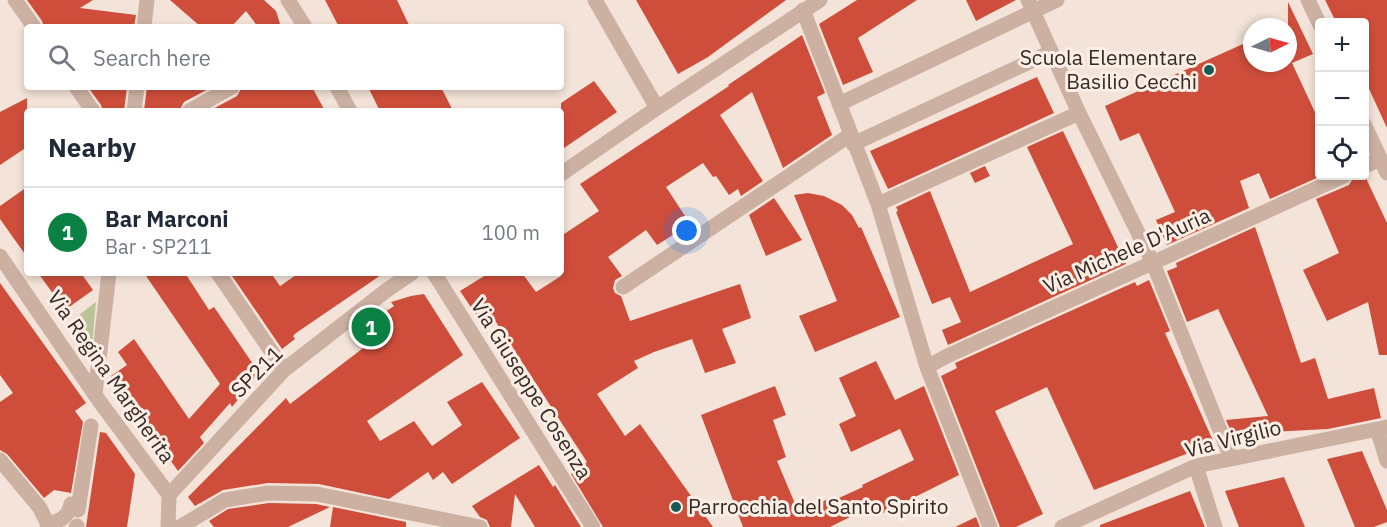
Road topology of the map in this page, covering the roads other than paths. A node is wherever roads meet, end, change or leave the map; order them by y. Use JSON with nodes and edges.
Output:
{"nodes":[{"id":1,"x":15,"y":0,"type":"edge"},
{"id":2,"x":147,"y":0,"type":"edge"},
{"id":3,"x":288,"y":0,"type":"edge"},
{"id":4,"x":595,"y":0,"type":"edge"},
{"id":5,"x":820,"y":0,"type":"edge"},
{"id":6,"x":1057,"y":0,"type":"edge"},
{"id":7,"x":1308,"y":0,"type":"edge"},
{"id":8,"x":1030,"y":6,"type":"edge"},
{"id":9,"x":803,"y":10,"type":"junction"},
{"id":10,"x":1317,"y":18,"type":"edge"},
{"id":11,"x":32,"y":24,"type":"edge"},
{"id":12,"x":144,"y":24,"type":"edge"},
{"id":13,"x":303,"y":24,"type":"edge"},
{"id":14,"x":1051,"y":52,"type":"junction"},
{"id":15,"x":78,"y":90,"type":"edge"},
{"id":16,"x":137,"y":90,"type":"edge"},
{"id":17,"x":227,"y":90,"type":"edge"},
{"id":18,"x":339,"y":90,"type":"edge"},
{"id":19,"x":839,"y":104,"type":"junction"},
{"id":20,"x":91,"y":108,"type":"edge"},
{"id":21,"x":134,"y":108,"type":"edge"},
{"id":22,"x":194,"y":108,"type":"edge"},
{"id":23,"x":348,"y":108,"type":"edge"},
{"id":24,"x":657,"y":108,"type":"junction"},
{"id":25,"x":1079,"y":113,"type":"junction"},
{"id":26,"x":1366,"y":126,"type":"edge"},
{"id":27,"x":852,"y":139,"type":"junction"},
{"id":28,"x":1384,"y":166,"type":"edge"},
{"id":29,"x":564,"y":172,"type":"edge"},
{"id":30,"x":1335,"y":180,"type":"edge"},
{"id":31,"x":878,"y":204,"type":"junction"},
{"id":32,"x":0,"y":256,"type":"edge"},
{"id":33,"x":1153,"y":263,"type":"junction"},
{"id":34,"x":110,"y":276,"type":"edge"},
{"id":35,"x":220,"y":276,"type":"edge"},
{"id":36,"x":408,"y":276,"type":"edge"},
{"id":37,"x":436,"y":276,"type":"edge"},
{"id":38,"x":623,"y":287,"type":"dead end"},
{"id":39,"x":927,"y":367,"type":"junction"},
{"id":40,"x":285,"y":370,"type":"junction"},
{"id":41,"x":95,"y":394,"type":"junction"},
{"id":42,"x":91,"y":426,"type":"dead end"},
{"id":43,"x":1382,"y":428,"type":"edge"},
{"id":44,"x":1231,"y":458,"type":"junction"},
{"id":45,"x":0,"y":460,"type":"edge"},
{"id":46,"x":1387,"y":461,"type":"edge"},
{"id":47,"x":1196,"y":466,"type":"junction"},
{"id":48,"x":169,"y":495,"type":"junction"},
{"id":49,"x":48,"y":525,"type":"edge"},
{"id":50,"x":157,"y":527,"type":"edge"},
{"id":51,"x":168,"y":527,"type":"edge"},
{"id":52,"x":180,"y":527,"type":"edge"},
{"id":53,"x":480,"y":527,"type":"edge"},
{"id":54,"x":593,"y":527,"type":"edge"},
{"id":55,"x":990,"y":527,"type":"edge"},
{"id":56,"x":1062,"y":527,"type":"edge"},
{"id":57,"x":1215,"y":527,"type":"edge"}],
"edges":[{"from":1,"to":11,"type":"street"},
{"from":2,"to":12,"type":"street"},
{"from":3,"to":13,"type":"street"},
{"from":4,"to":24,"type":"street"},
{"from":5,"to":9,"type":"street"},
{"from":6,"to":8,"type":"street"},
{"from":7,"to":10,"type":"street"},
{"from":8,"to":14,"type":"street"},
{"from":8,"to":19,"type":"street"},
{"from":9,"to":19,"type":"street"},
{"from":9,"to":24,"type":"street"},
{"from":14,"to":25,"type":"street"},
{"from":14,"to":27,"type":"street"},
{"from":15,"to":20,"type":"street"},
{"from":16,"to":21,"type":"street"},
{"from":17,"to":22,"type":"street"},
{"from":18,"to":23,"type":"street"},
{"from":19,"to":27,"type":"street"},
{"from":24,"to":29,"type":"street"},
{"from":25,"to":31,"type":"street"},
{"from":25,"to":33,"type":"street"},
{"from":26,"to":28,"type":"street"},
{"from":27,"to":31,"type":"street"},
{"from":27,"to":38,"type":"street"},
{"from":30,"to":33,"type":"street","name":"Via Michele D'Auria"},
{"from":31,"to":39,"type":"street"},
{"from":32,"to":41,"type":"street","name":"Via Regina Margherita"},
{"from":33,"to":39,"type":"street","name":"Via Michele D'Auria"},
{"from":33,"to":44,"type":"street"},
{"from":34,"to":41,"type":"street"},
{"from":35,"to":40,"type":"street"},
{"from":36,"to":40,"type":"street","name":"SP211"},
{"from":37,"to":54,"type":"street","name":"Via Giuseppe Cosenza"},
{"from":39,"to":55,"type":"street"},
{"from":40,"to":48,"type":"street","name":"SP211"},
{"from":41,"to":48,"type":"street","name":"Via Regina Margherita"},
{"from":42,"to":49,"type":"street"},
{"from":43,"to":44,"type":"street","name":"Via Virgilio"},
{"from":43,"to":46,"type":"street"},
{"from":44,"to":47,"type":"street","name":"Via Virgilio"},
{"from":45,"to":49,"type":"street"},
{"from":47,"to":56,"type":"street","name":"Via Virgilio"},
{"from":47,"to":57,"type":"street"},
{"from":48,"to":50,"type":"street","name":"Via Regina Margherita"},
{"from":48,"to":51,"type":"street"},
{"from":52,"to":53,"type":"street"}]}
